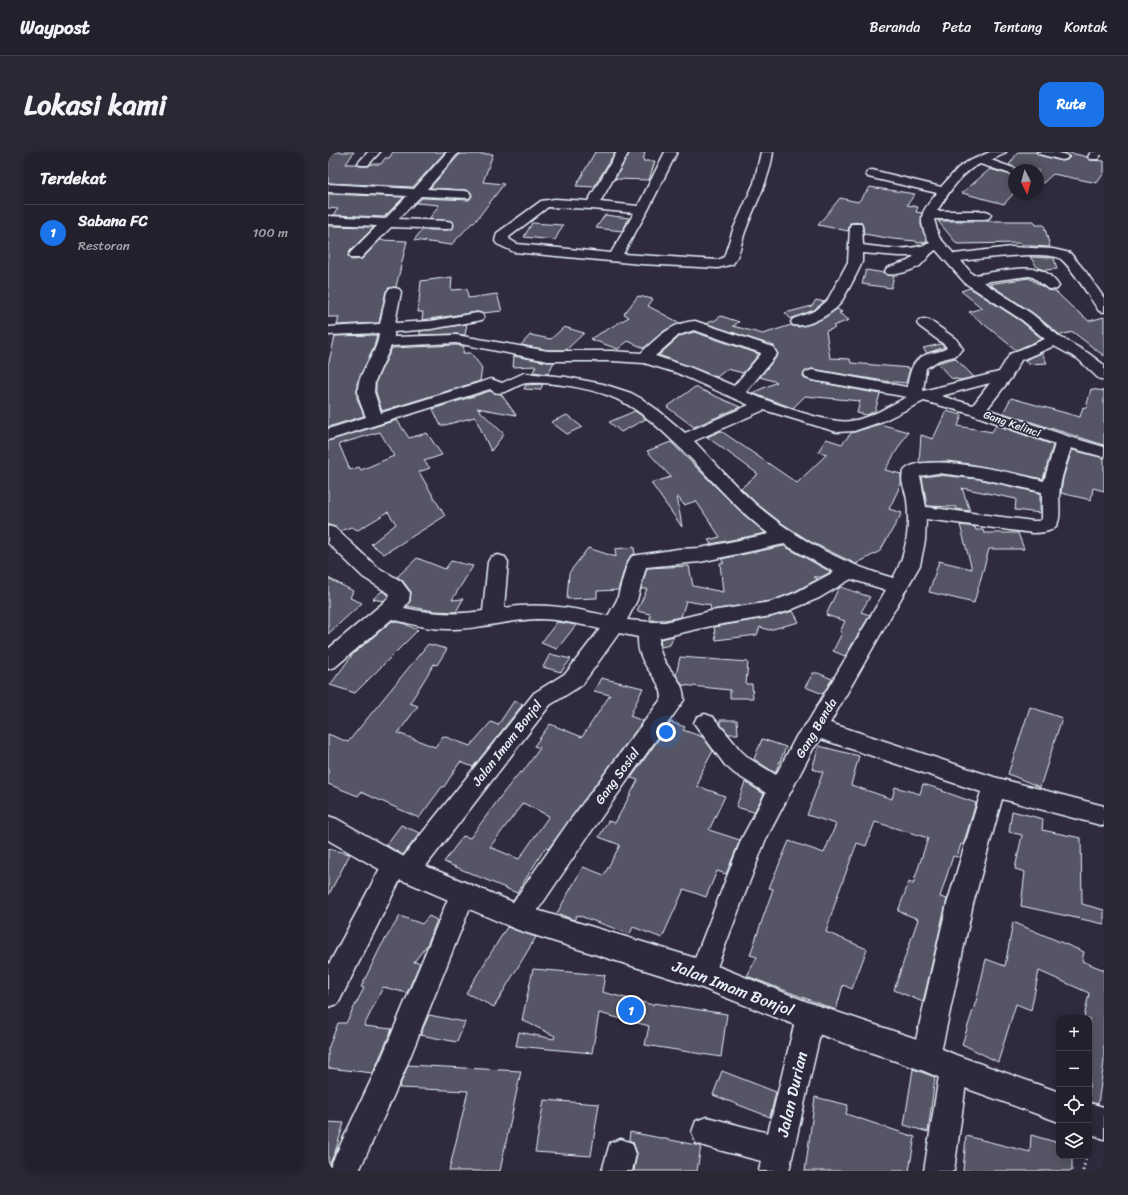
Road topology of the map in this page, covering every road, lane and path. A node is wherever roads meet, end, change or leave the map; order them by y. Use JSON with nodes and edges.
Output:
{"nodes":[{"id":1,"x":374,"y":152,"type":"edge"},
{"id":2,"x":454,"y":152,"type":"edge"},
{"id":3,"x":623,"y":152,"type":"edge"},
{"id":4,"x":671,"y":152,"type":"edge"},
{"id":5,"x":767,"y":152,"type":"edge"},
{"id":6,"x":1000,"y":152,"type":"edge"},
{"id":7,"x":1043,"y":152,"type":"edge"},
{"id":8,"x":1062,"y":157,"type":"dead end"},
{"id":9,"x":978,"y":160,"type":"junction"},
{"id":10,"x":364,"y":163,"type":"dead end"},
{"id":11,"x":1008,"y":169,"type":"edge"},
{"id":12,"x":872,"y":174,"type":"dead end"},
{"id":13,"x":328,"y":188,"type":"edge"},
{"id":14,"x":944,"y":191,"type":"junction"},
{"id":15,"x":418,"y":192,"type":"junction"},
{"id":16,"x":464,"y":195,"type":"dead end"},
{"id":17,"x":592,"y":205,"type":"junction"},
{"id":18,"x":642,"y":210,"type":"junction"},
{"id":19,"x":928,"y":215,"type":"junction"},
{"id":20,"x":985,"y":215,"type":"dead end"},
{"id":21,"x":328,"y":220,"type":"edge"},
{"id":22,"x":388,"y":222,"type":"junction"},
{"id":23,"x":447,"y":225,"type":"dead end"},
{"id":24,"x":856,"y":227,"type":"dead end"},
{"id":25,"x":932,"y":247,"type":"junction"},
{"id":26,"x":856,"y":248,"type":"junction"},
{"id":27,"x":356,"y":255,"type":"dead end"},
{"id":28,"x":615,"y":257,"type":"junction"},
{"id":29,"x":951,"y":258,"type":"junction"},
{"id":30,"x":892,"y":271,"type":"dead end"},
{"id":31,"x":970,"y":280,"type":"junction"},
{"id":32,"x":1052,"y":286,"type":"dead end"},
{"id":33,"x":394,"y":292,"type":"dead end"},
{"id":34,"x":1101,"y":301,"type":"edge"},
{"id":35,"x":477,"y":318,"type":"dead end"},
{"id":36,"x":798,"y":322,"type":"dead end"},
{"id":37,"x":924,"y":323,"type":"dead end"},
{"id":38,"x":328,"y":331,"type":"edge"},
{"id":39,"x":386,"y":335,"type":"junction"},
{"id":40,"x":1055,"y":340,"type":"junction"},
{"id":41,"x":593,"y":357,"type":"junction"},
{"id":42,"x":645,"y":358,"type":"junction"},
{"id":43,"x":812,"y":375,"type":"dead end"},
{"id":44,"x":1005,"y":375,"type":"junction"},
{"id":45,"x":1104,"y":375,"type":"edge"},
{"id":46,"x":573,"y":384,"type":"junction"},
{"id":47,"x":737,"y":393,"type":"junction"},
{"id":48,"x":918,"y":394,"type":"junction"},
{"id":49,"x":762,"y":405,"type":"junction"},
{"id":50,"x":977,"y":411,"type":"junction"},
{"id":51,"x":375,"y":420,"type":"junction"},
{"id":52,"x":1104,"y":433,"type":"edge"},
{"id":53,"x":328,"y":435,"type":"edge"},
{"id":54,"x":682,"y":440,"type":"junction"},
{"id":55,"x":1064,"y":441,"type":"junction"},
{"id":56,"x":1100,"y":451,"type":"edge"},
{"id":57,"x":1051,"y":488,"type":"junction"},
{"id":58,"x":916,"y":512,"type":"junction"},
{"id":59,"x":328,"y":532,"type":"edge"},
{"id":60,"x":786,"y":537,"type":"junction"},
{"id":61,"x":498,"y":562,"type":"dead end"},
{"id":62,"x":850,"y":571,"type":"junction"},
{"id":63,"x":898,"y":587,"type":"junction"},
{"id":64,"x":388,"y":611,"type":"junction"},
{"id":65,"x":493,"y":616,"type":"junction"},
{"id":66,"x":614,"y":625,"type":"junction"},
{"id":67,"x":648,"y":630,"type":"junction"},
{"id":68,"x":331,"y":652,"type":"edge"},
{"id":69,"x":705,"y":723,"type":"dead end"},
{"id":70,"x":816,"y":728,"type":"junction"},
{"id":71,"x":994,"y":787,"type":"junction"},
{"id":72,"x":780,"y":790,"type":"junction"},
{"id":73,"x":1104,"y":816,"type":"edge"},
{"id":74,"x":328,"y":827,"type":"edge"},
{"id":75,"x":401,"y":868,"type":"junction"},
{"id":76,"x":462,"y":895,"type":"junction"},
{"id":77,"x":518,"y":917,"type":"junction"},
{"id":78,"x":702,"y":974,"type":"junction"},
{"id":79,"x":328,"y":994,"type":"edge"},
{"id":80,"x":810,"y":1017,"type":"junction"},
{"id":81,"x":926,"y":1057,"type":"junction"},
{"id":82,"x":954,"y":1069,"type":"junction"},
{"id":83,"x":1056,"y":1106,"type":"edge"},
{"id":84,"x":1092,"y":1119,"type":"edge"},
{"id":85,"x":1104,"y":1123,"type":"edge"},
{"id":86,"x":706,"y":1132,"type":"dead end"},
{"id":87,"x":1085,"y":1159,"type":"edge"},
{"id":88,"x":776,"y":1161,"type":"edge"},
{"id":89,"x":343,"y":1171,"type":"edge"},
{"id":90,"x":939,"y":1171,"type":"edge"},
{"id":91,"x":1083,"y":1171,"type":"edge"}],
"edges":[{"from":1,"to":10,"type":"street"},
{"from":2,"to":15,"type":"street"},
{"from":3,"to":17,"type":"street"},
{"from":4,"to":18,"type":"street"},
{"from":5,"to":28,"type":"street"},
{"from":6,"to":9,"type":"street"},
{"from":7,"to":8,"type":"street"},
{"from":9,"to":11,"type":"street"},
{"from":9,"to":14,"type":"street"},
{"from":12,"to":14,"type":"street"},
{"from":13,"to":15,"type":"street"},
{"from":14,"to":19,"type":"street"},
{"from":15,"to":16,"type":"street"},
{"from":15,"to":22,"type":"street"},
{"from":17,"to":18,"type":"street"},
{"from":17,"to":28,"type":"street"},
{"from":18,"to":28,"type":"street"},
{"from":19,"to":20,"type":"street"},
{"from":19,"to":25,"type":"street"},
{"from":21,"to":22,"type":"street"},
{"from":22,"to":23,"type":"street"},
{"from":22,"to":27,"type":"street"},
{"from":24,"to":26,"type":"street"},
{"from":25,"to":26,"type":"street"},
{"from":25,"to":29,"type":"street"},
{"from":25,"to":30,"type":"street"},
{"from":26,"to":36,"type":"street"},
{"from":29,"to":31,"type":"street"},
{"from":29,"to":34,"type":"street"},
{"from":31,"to":32,"type":"street"},
{"from":31,"to":40,"type":"street"},
{"from":33,"to":39,"type":"street"},
{"from":35,"to":39,"type":"street"},
{"from":37,"to":48,"type":"street"},
{"from":38,"to":39,"type":"street"},
{"from":39,"to":41,"type":"street"},
{"from":39,"to":51,"type":"street"},
{"from":40,"to":44,"type":"street"},
{"from":40,"to":45,"type":"street"},
{"from":41,"to":42,"type":"street"},
{"from":41,"to":46,"type":"street"},
{"from":42,"to":47,"type":"street"},
{"from":42,"to":47,"type":"street"},
{"from":43,"to":48,"type":"street","name":"Gang Kelinci"},
{"from":44,"to":48,"type":"street"},
{"from":44,"to":50,"type":"street"},
{"from":46,"to":51,"type":"street"},
{"from":46,"to":54,"type":"street"},
{"from":47,"to":49,"type":"street"},
{"from":48,"to":49,"type":"street"},
{"from":48,"to":50,"type":"street","name":"Gang Kelinci"},
{"from":49,"to":54,"type":"street"},
{"from":50,"to":55,"type":"street","name":"Gang Kelinci"},
{"from":51,"to":53,"type":"street"},
{"from":52,"to":56,"type":"street"},
{"from":54,"to":60,"type":"street"},
{"from":55,"to":56,"type":"street","name":"Gang Kelinci"},
{"from":55,"to":57,"type":"street"},
{"from":57,"to":58,"type":"street"},
{"from":57,"to":58,"type":"street","name":"Gang Benda"},
{"from":58,"to":63,"type":"street","name":"Gang Benda"},
{"from":59,"to":64,"type":"street"},
{"from":60,"to":62,"type":"street"},
{"from":60,"to":66,"type":"street","name":"Jalan Imam Bonjol"},
{"from":61,"to":65,"type":"street"},
{"from":62,"to":63,"type":"street"},
{"from":62,"to":67,"type":"street"},
{"from":63,"to":70,"type":"street","name":"Gang Benda"},
{"from":64,"to":65,"type":"street"},
{"from":64,"to":68,"type":"street"},
{"from":65,"to":66,"type":"street"},
{"from":66,"to":67,"type":"street"},
{"from":66,"to":75,"type":"street","name":"Jalan Imam Bonjol"},
{"from":67,"to":77,"type":"street","name":"Gang Sosial"},
{"from":69,"to":72,"type":"street"},
{"from":70,"to":71,"type":"street"},
{"from":70,"to":72,"type":"street","name":"Gang Benda"},
{"from":71,"to":73,"type":"street"},
{"from":71,"to":81,"type":"street"},
{"from":72,"to":78,"type":"street","name":"Gang Benda"},
{"from":74,"to":75,"type":"highway","name":"Jalan Imam Bonjol"},
{"from":75,"to":76,"type":"highway","name":"Jalan Imam Bonjol"},
{"from":75,"to":79,"type":"street"},
{"from":76,"to":77,"type":"highway","name":"Jalan Imam Bonjol"},
{"from":76,"to":89,"type":"street"},
{"from":77,"to":78,"type":"highway","name":"Jalan Imam Bonjol"},
{"from":78,"to":80,"type":"highway","name":"Jalan Imam Bonjol"},
{"from":80,"to":81,"type":"highway","name":"Jalan Imam Bonjol"},
{"from":80,"to":88,"type":"street","name":"Jalan Durian"},
{"from":81,"to":82,"type":"highway","name":"Jalan Imam Bonjol"},
{"from":82,"to":83,"type":"highway","name":"Jalan Imam Bonjol"},
{"from":82,"to":90,"type":"street"},
{"from":84,"to":85,"type":"highway"},
{"from":86,"to":88,"type":"street"},
{"from":87,"to":91,"type":"path"}]}
